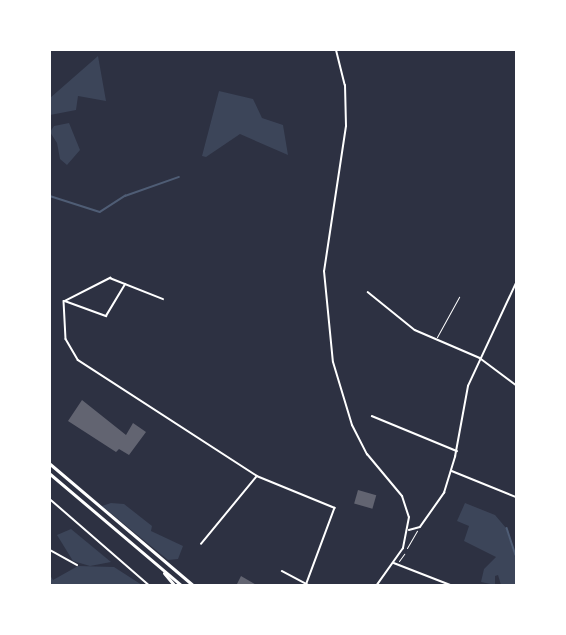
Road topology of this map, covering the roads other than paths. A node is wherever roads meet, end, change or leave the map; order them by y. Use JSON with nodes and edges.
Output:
{"nodes":[{"id":1,"x":336,"y":50,"type":"edge"},
{"id":2,"x":516,"y":283,"type":"edge"},
{"id":3,"x":125,"y":284,"type":"junction"},
{"id":4,"x":368,"y":292,"type":"dead end"},
{"id":5,"x":459,"y":297,"type":"dead end"},
{"id":6,"x":164,"y":299,"type":"dead end"},
{"id":7,"x":64,"y":301,"type":"junction"},
{"id":8,"x":436,"y":339,"type":"junction"},
{"id":9,"x":480,"y":358,"type":"junction"},
{"id":10,"x":516,"y":385,"type":"edge"},
{"id":11,"x":372,"y":416,"type":"dead end"},
{"id":12,"x":457,"y":451,"type":"junction"},
{"id":13,"x":50,"y":464,"type":"edge"},
{"id":14,"x":452,"y":471,"type":"junction"},
{"id":15,"x":50,"y":474,"type":"edge"},
{"id":16,"x":257,"y":476,"type":"junction"},
{"id":17,"x":516,"y":497,"type":"edge"},
{"id":18,"x":50,"y":499,"type":"edge"},
{"id":19,"x":409,"y":530,"type":"junction"},
{"id":20,"x":201,"y":544,"type":"dead end"},
{"id":21,"x":50,"y":549,"type":"edge"},
{"id":22,"x":393,"y":563,"type":"junction"},
{"id":23,"x":154,"y":564,"type":"junction"},
{"id":24,"x":77,"y":565,"type":"dead end"},
{"id":25,"x":282,"y":572,"type":"dead end"},
{"id":26,"x":442,"y":584,"type":"edge"},
{"id":27,"x":150,"y":585,"type":"edge"},
{"id":28,"x":175,"y":585,"type":"edge"},
{"id":29,"x":182,"y":585,"type":"edge"},
{"id":30,"x":194,"y":585,"type":"edge"},
{"id":31,"x":306,"y":585,"type":"edge"},
{"id":32,"x":310,"y":585,"type":"edge"},
{"id":33,"x":376,"y":585,"type":"edge"},
{"id":34,"x":453,"y":585,"type":"edge"}],
"edges":[{"from":1,"to":19,"type":"street"},
{"from":2,"to":9,"type":"street"},
{"from":3,"to":6,"type":"street"},
{"from":3,"to":7,"type":"street"},
{"from":3,"to":7,"type":"street"},
{"from":4,"to":8,"type":"street"},
{"from":5,"to":8,"type":"lane"},
{"from":7,"to":16,"type":"street"},
{"from":8,"to":9,"type":"street"},
{"from":9,"to":10,"type":"street"},
{"from":9,"to":12,"type":"street"},
{"from":11,"to":12,"type":"street"},
{"from":12,"to":14,"type":"street"},
{"from":13,"to":30,"type":"highway"},
{"from":14,"to":17,"type":"street"},
{"from":14,"to":19,"type":"street"},
{"from":15,"to":23,"type":"highway"},
{"from":16,"to":20,"type":"street"},
{"from":16,"to":31,"type":"street"},
{"from":18,"to":27,"type":"street"},
{"from":19,"to":22,"type":"street"},
{"from":21,"to":24,"type":"street"},
{"from":22,"to":26,"type":"street"},
{"from":22,"to":33,"type":"street"},
{"from":23,"to":28,"type":"highway"},
{"from":23,"to":29,"type":"highway"},
{"from":25,"to":31,"type":"street"},
{"from":26,"to":34,"type":"street"},
{"from":31,"to":32,"type":"street"}]}
